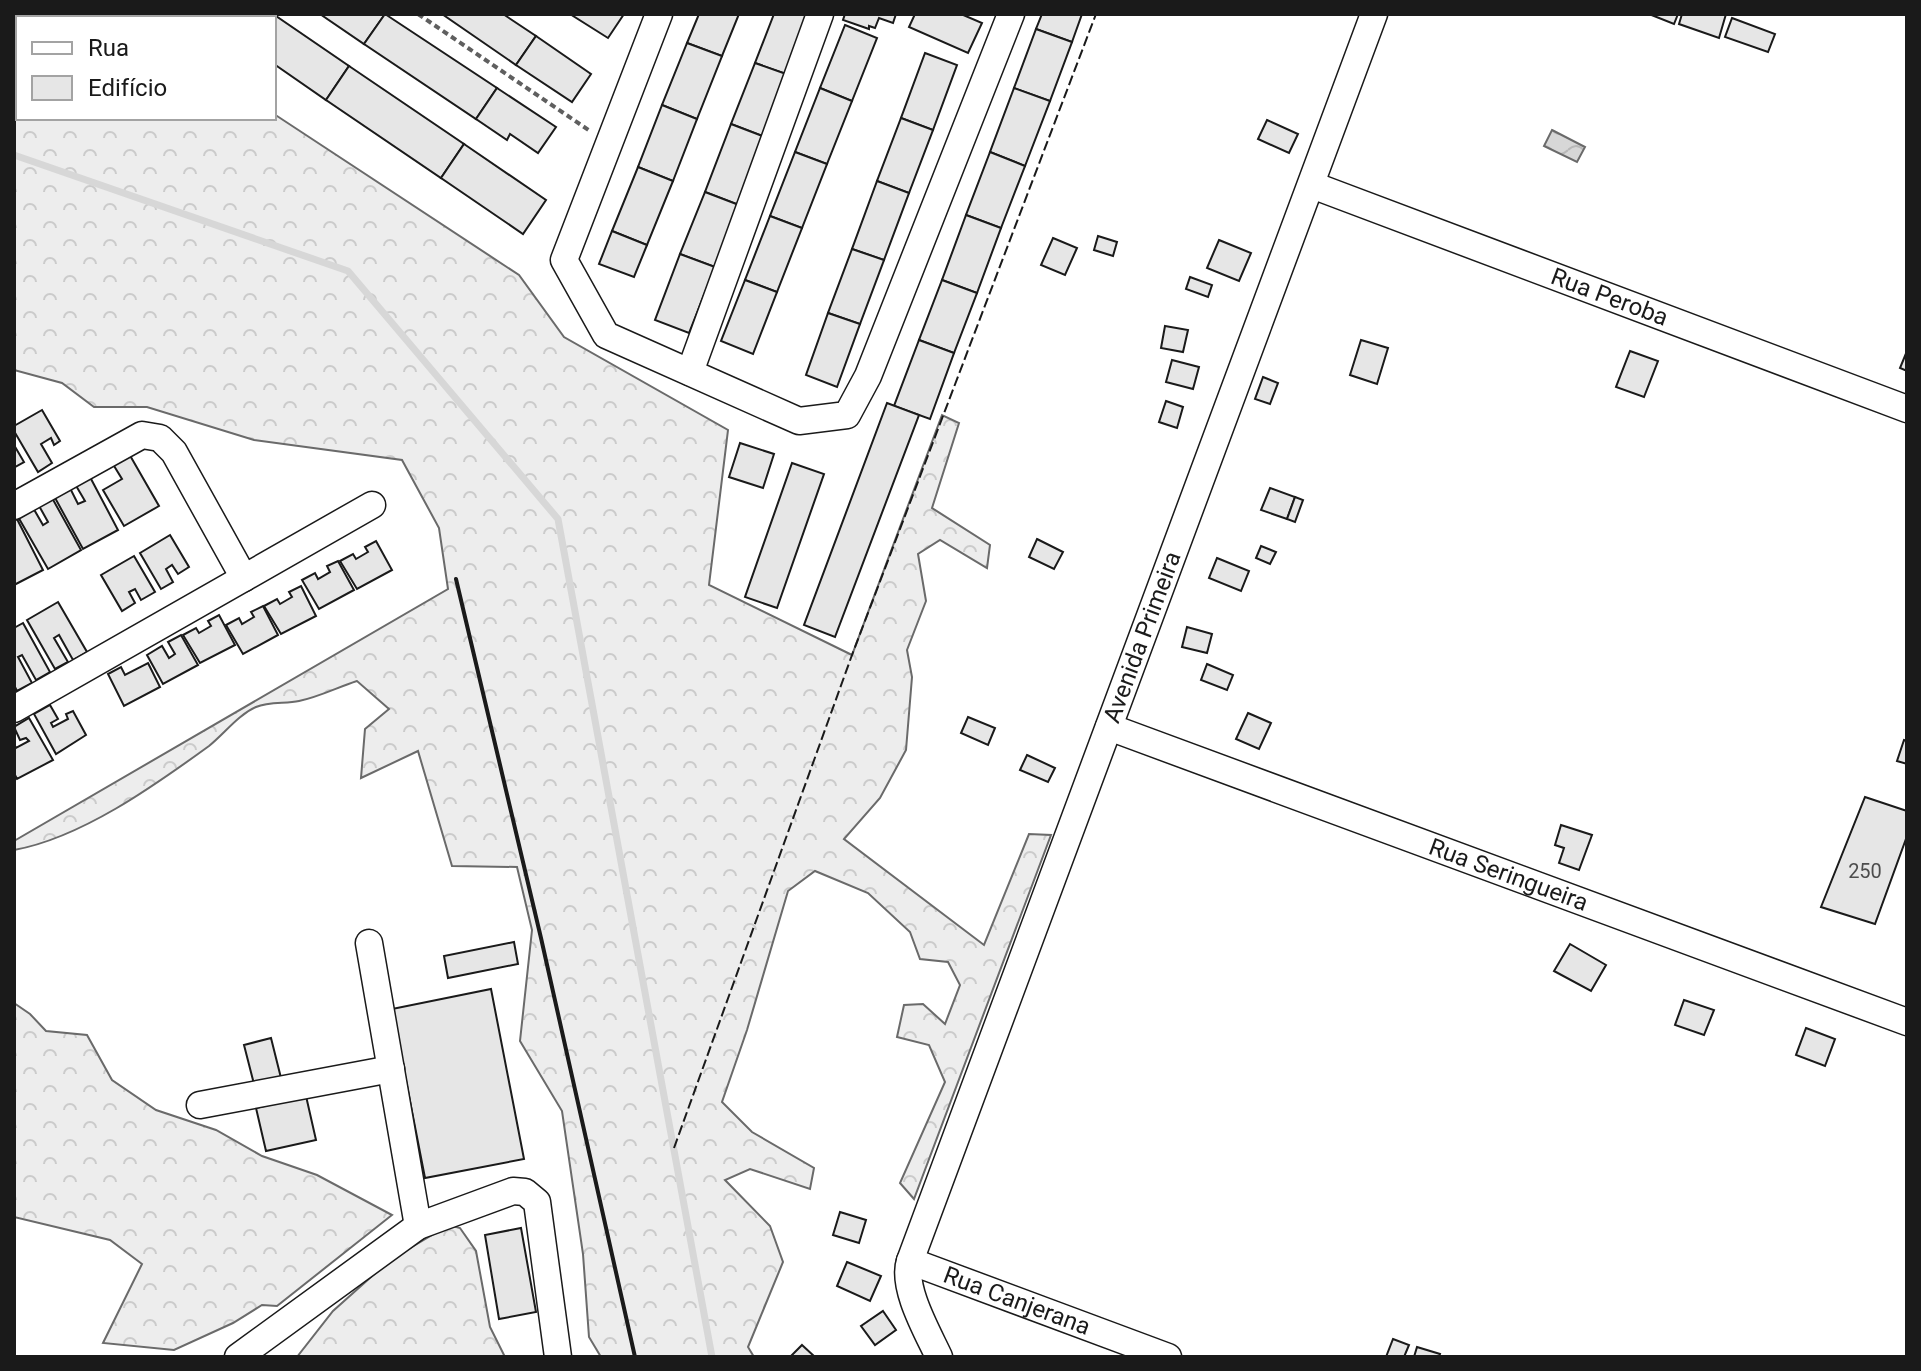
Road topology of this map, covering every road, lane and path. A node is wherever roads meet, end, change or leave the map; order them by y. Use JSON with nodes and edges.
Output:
{"nodes":[{"id":1,"x":418,"y":14,"type":"edge"},
{"id":2,"x":659,"y":14,"type":"edge"},
{"id":3,"x":820,"y":14,"type":"edge"},
{"id":4,"x":1011,"y":14,"type":"edge"},
{"id":5,"x":1374,"y":14,"type":"edge"},
{"id":6,"x":609,"y":143,"type":"junction"},
{"id":7,"x":1312,"y":185,"type":"junction"},
{"id":8,"x":690,"y":372,"type":"junction"},
{"id":9,"x":1907,"y":409,"type":"edge"},
{"id":10,"x":372,"y":505,"type":"dead end"},
{"id":11,"x":14,"y":506,"type":"edge"},
{"id":12,"x":244,"y":578,"type":"junction"},
{"id":13,"x":14,"y":709,"type":"edge"},
{"id":14,"x":1109,"y":727,"type":"junction"},
{"id":15,"x":369,"y":943,"type":"dead end"},
{"id":16,"x":1907,"y":1022,"type":"edge"},
{"id":17,"x":391,"y":1069,"type":"junction"},
{"id":18,"x":200,"y":1105,"type":"dead end"},
{"id":19,"x":418,"y":1226,"type":"junction"},
{"id":20,"x":910,"y":1261,"type":"junction"},
{"id":21,"x":238,"y":1357,"type":"edge"},
{"id":22,"x":558,"y":1357,"type":"edge"},
{"id":23,"x":939,"y":1357,"type":"edge"},
{"id":24,"x":1168,"y":1357,"type":"edge"}],
"edges":[{"from":1,"to":6,"type":"path"},
{"from":2,"to":6,"type":"street"},
{"from":3,"to":8,"type":"street"},
{"from":4,"to":8,"type":"street"},
{"from":5,"to":7,"type":"street","name":"Avenida Primeira"},
{"from":6,"to":8,"type":"street"},
{"from":7,"to":9,"type":"street","name":"Rua Peroba"},
{"from":7,"to":14,"type":"street","name":"Avenida Primeira"},
{"from":10,"to":12,"type":"street"},
{"from":11,"to":12,"type":"street"},
{"from":12,"to":13,"type":"street"},
{"from":14,"to":16,"type":"street","name":"Rua Seringueira"},
{"from":14,"to":20,"type":"street","name":"Avenida Primeira"},
{"from":15,"to":17,"type":"street"},
{"from":17,"to":18,"type":"street"},
{"from":17,"to":19,"type":"street"},
{"from":19,"to":21,"type":"street"},
{"from":19,"to":22,"type":"street"},
{"from":20,"to":23,"type":"street"},
{"from":20,"to":24,"type":"street","name":"Rua Canjerana"}]}
